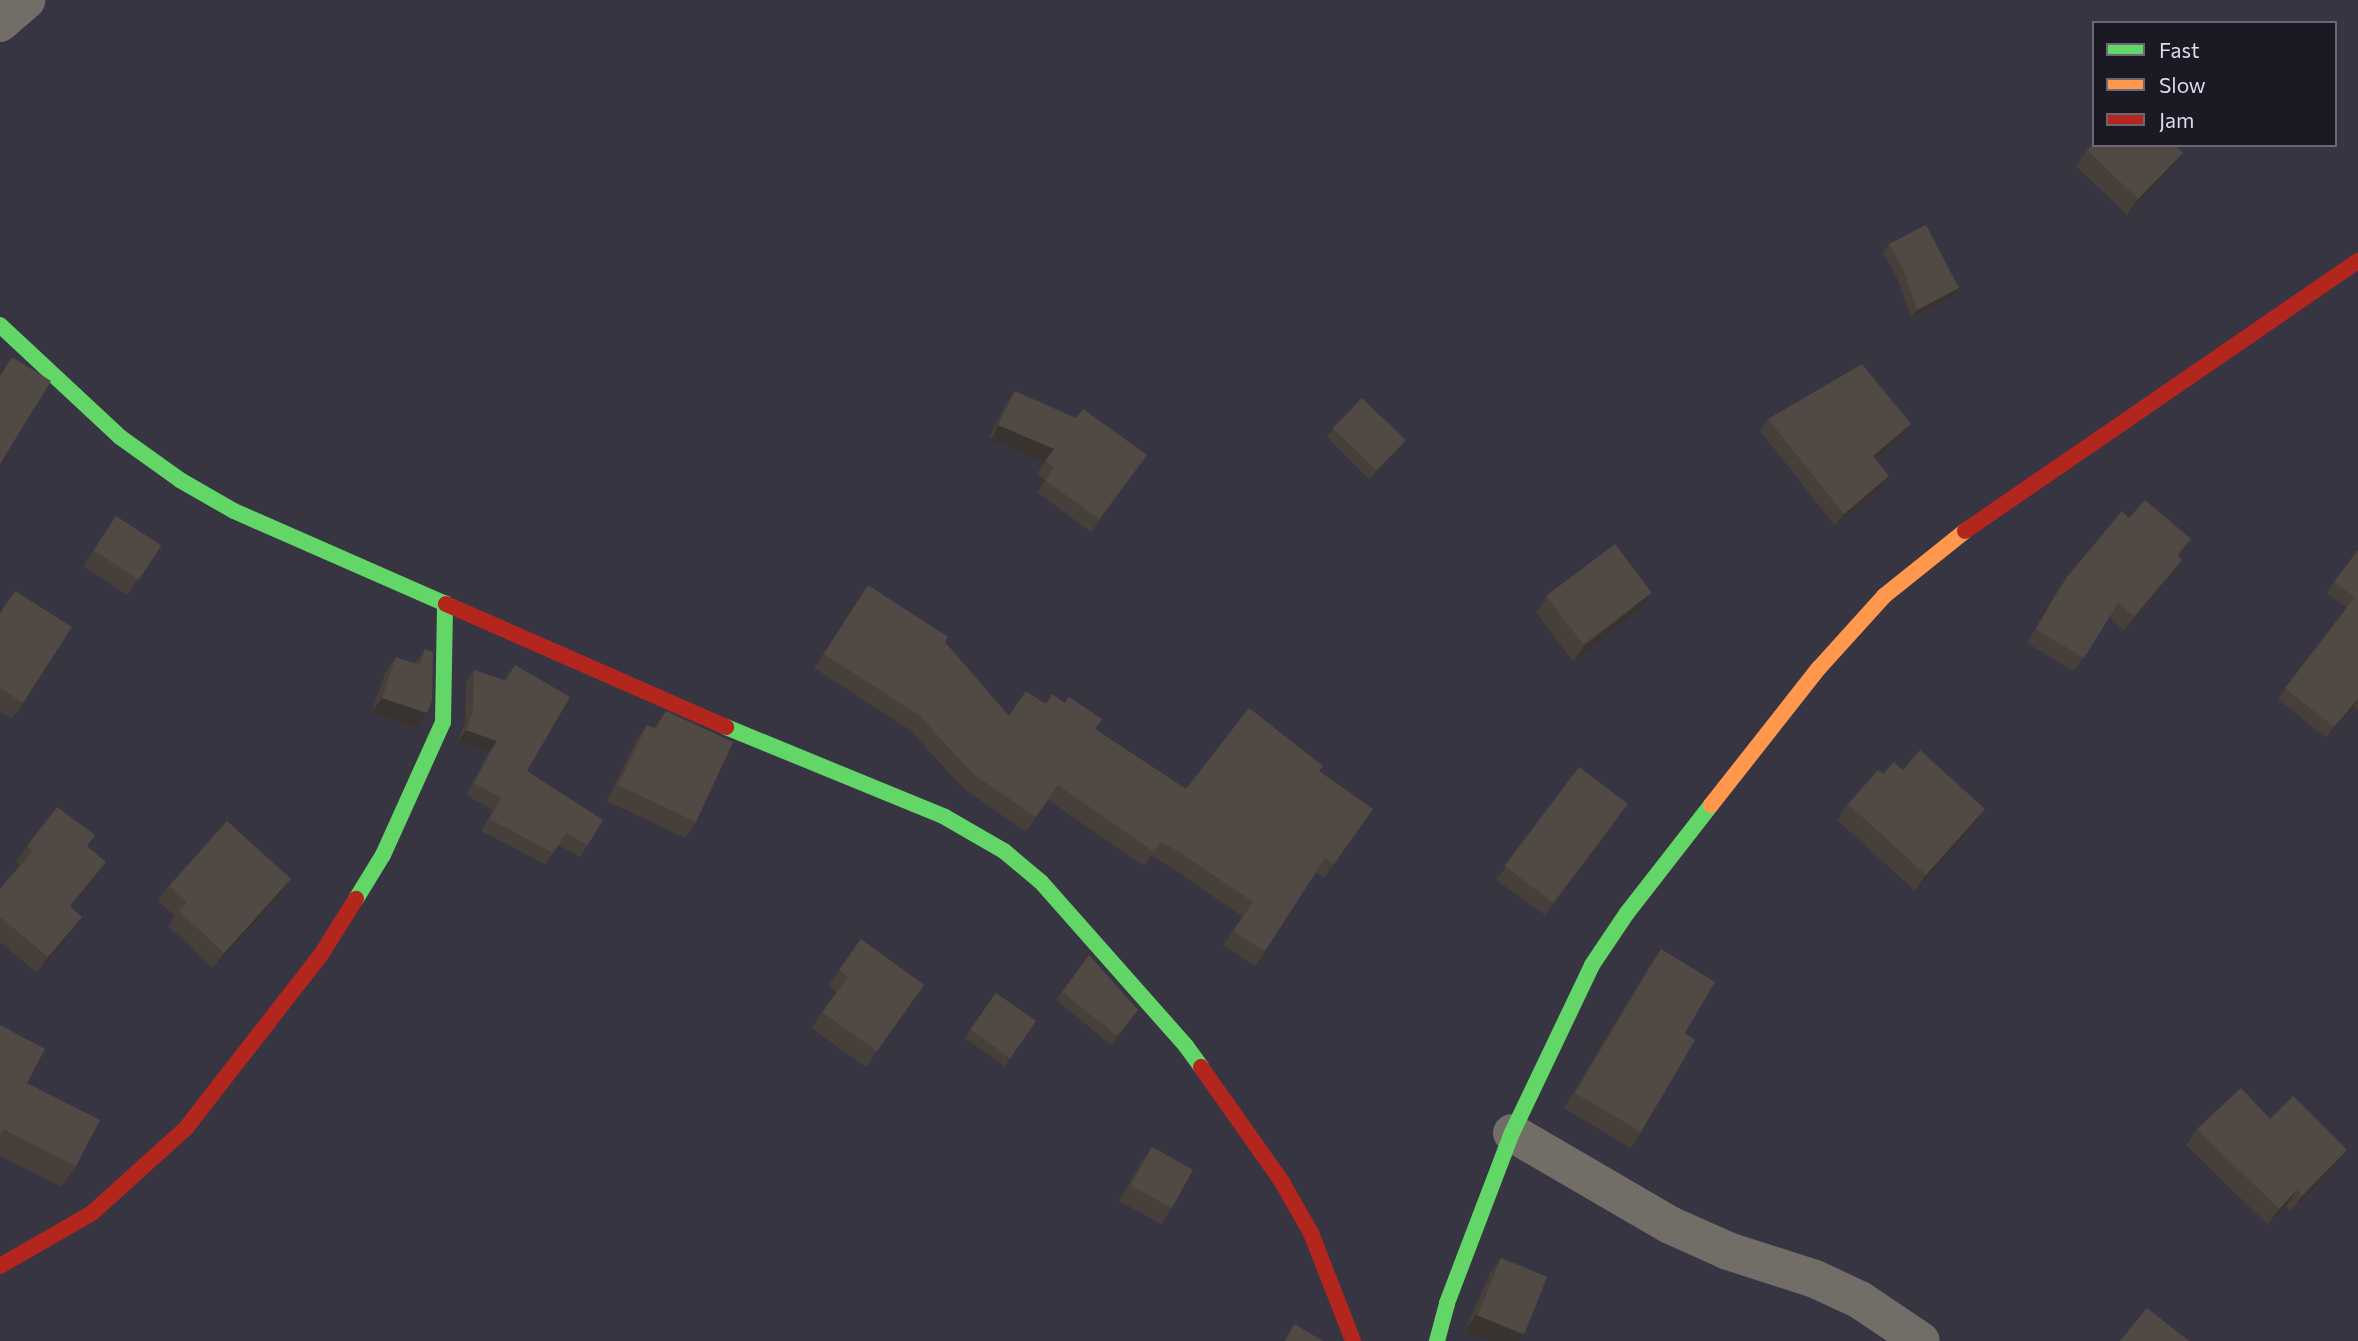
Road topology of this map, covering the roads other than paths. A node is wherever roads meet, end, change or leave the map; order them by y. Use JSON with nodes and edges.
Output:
{"nodes":[{"id":1,"x":26,"y":0,"type":"edge"},
{"id":2,"x":0,"y":23,"type":"edge"},
{"id":3,"x":2358,"y":261,"type":"edge"},
{"id":4,"x":0,"y":325,"type":"edge"},
{"id":5,"x":445,"y":603,"type":"junction"},
{"id":6,"x":1512,"y":1133,"type":"junction"},
{"id":7,"x":0,"y":1266,"type":"edge"},
{"id":8,"x":1353,"y":1341,"type":"edge"},
{"id":9,"x":1437,"y":1341,"type":"edge"},
{"id":10,"x":1921,"y":1341,"type":"edge"}],
"edges":[{"from":1,"to":2,"type":"street"},
{"from":3,"to":6,"type":"street"},
{"from":4,"to":5,"type":"street"},
{"from":5,"to":7,"type":"street"},
{"from":5,"to":8,"type":"street"},
{"from":6,"to":9,"type":"street"},
{"from":6,"to":10,"type":"street"}]}
